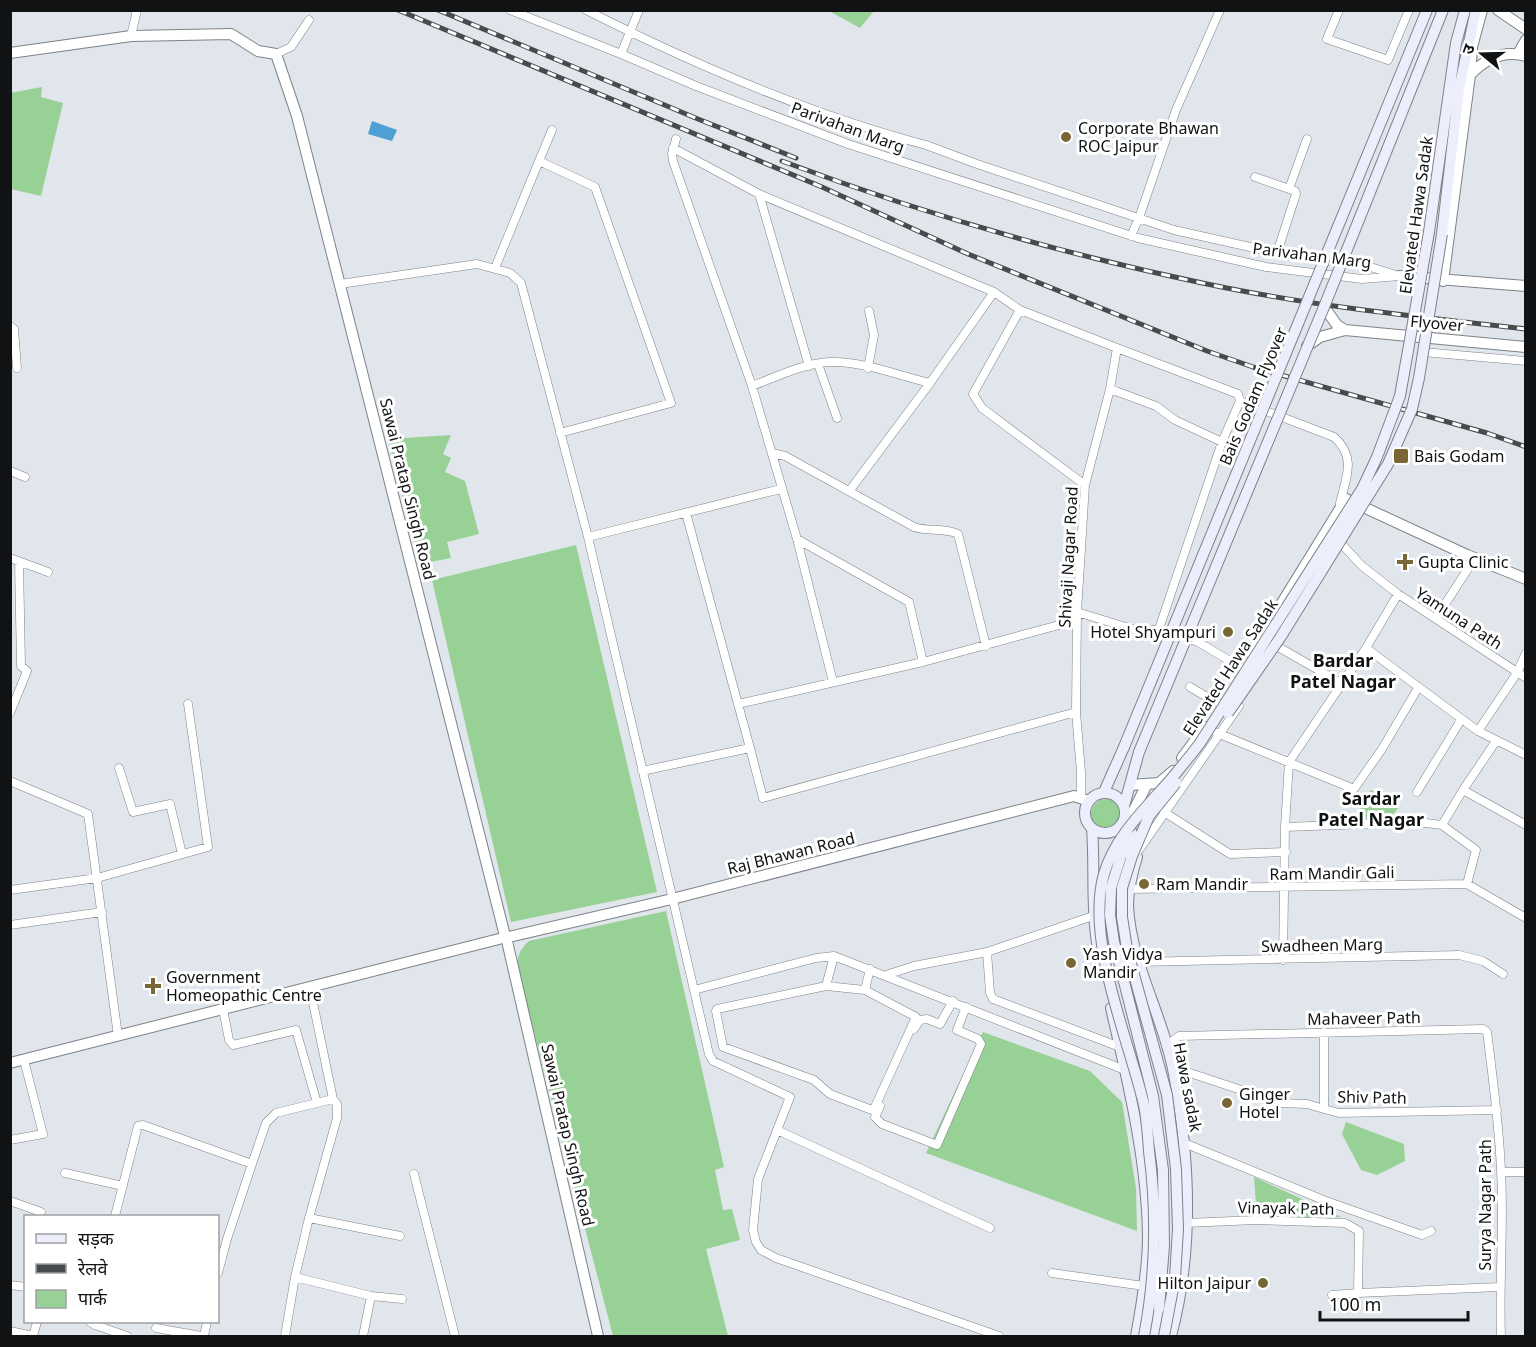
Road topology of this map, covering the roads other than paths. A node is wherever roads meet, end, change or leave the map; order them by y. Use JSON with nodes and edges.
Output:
{"nodes":[{"id":1,"x":137,"y":10,"type":"edge"},
{"id":2,"x":510,"y":10,"type":"edge"},
{"id":3,"x":585,"y":10,"type":"edge"},
{"id":4,"x":639,"y":10,"type":"edge"},
{"id":5,"x":1220,"y":10,"type":"edge"},
{"id":6,"x":1339,"y":10,"type":"edge"},
{"id":7,"x":1409,"y":10,"type":"edge"},
{"id":8,"x":1427,"y":10,"type":"edge"},
{"id":9,"x":1443,"y":10,"type":"edge"},
{"id":10,"x":1465,"y":10,"type":"edge"},
{"id":11,"x":1476,"y":10,"type":"edge"},
{"id":12,"x":1482,"y":10,"type":"edge"},
{"id":13,"x":1498,"y":10,"type":"edge"},
{"id":14,"x":309,"y":20,"type":"dead end"},
{"id":15,"x":1526,"y":29,"type":"edge"},
{"id":16,"x":631,"y":33,"type":"junction"},
{"id":17,"x":131,"y":36,"type":"junction"},
{"id":18,"x":1526,"y":40,"type":"edge"},
{"id":19,"x":10,"y":53,"type":"edge"},
{"id":20,"x":276,"y":54,"type":"junction"},
{"id":21,"x":621,"y":54,"type":"junction"},
{"id":22,"x":1522,"y":55,"type":"edge"},
{"id":23,"x":1470,"y":75,"type":"junction"},
{"id":24,"x":552,"y":130,"type":"dead end"},
{"id":25,"x":676,"y":139,"type":"dead end"},
{"id":26,"x":1307,"y":139,"type":"dead end"},
{"id":27,"x":673,"y":148,"type":"junction"},
{"id":28,"x":539,"y":161,"type":"junction"},
{"id":29,"x":1255,"y":177,"type":"dead end"},
{"id":30,"x":1289,"y":189,"type":"junction"},
{"id":31,"x":759,"y":194,"type":"junction"},
{"id":32,"x":1139,"y":218,"type":"junction"},
{"id":33,"x":1131,"y":236,"type":"junction"},
{"id":34,"x":1277,"y":253,"type":"junction"},
{"id":35,"x":495,"y":268,"type":"junction"},
{"id":36,"x":1400,"y":276,"type":"junction"},
{"id":37,"x":1443,"y":281,"type":"junction"},
{"id":38,"x":339,"y":284,"type":"junction"},
{"id":39,"x":1526,"y":286,"type":"edge"},
{"id":40,"x":994,"y":292,"type":"junction"},
{"id":41,"x":1324,"y":308,"type":"junction"},
{"id":42,"x":1020,"y":310,"type":"junction"},
{"id":43,"x":869,"y":311,"type":"dead end"},
{"id":44,"x":10,"y":326,"type":"edge"},
{"id":45,"x":1345,"y":330,"type":"junction"},
{"id":46,"x":1307,"y":346,"type":"junction"},
{"id":47,"x":1526,"y":347,"type":"edge"},
{"id":48,"x":1116,"y":348,"type":"junction"},
{"id":49,"x":1423,"y":352,"type":"dead end"},
{"id":50,"x":1526,"y":361,"type":"edge"},
{"id":51,"x":813,"y":365,"type":"junction"},
{"id":52,"x":17,"y":368,"type":"dead end"},
{"id":53,"x":868,"y":368,"type":"junction"},
{"id":54,"x":930,"y":383,"type":"junction"},
{"id":55,"x":752,"y":386,"type":"junction"},
{"id":56,"x":1110,"y":389,"type":"junction"},
{"id":57,"x":1240,"y":401,"type":"junction"},
{"id":58,"x":837,"y":418,"type":"dead end"},
{"id":59,"x":560,"y":433,"type":"junction"},
{"id":60,"x":1222,"y":442,"type":"junction"},
{"id":61,"x":772,"y":453,"type":"junction"},
{"id":62,"x":10,"y":471,"type":"edge"},
{"id":63,"x":24,"y":477,"type":"dead end"},
{"id":64,"x":1085,"y":485,"type":"junction"},
{"id":65,"x":781,"y":489,"type":"junction"},
{"id":66,"x":850,"y":490,"type":"junction"},
{"id":67,"x":1343,"y":502,"type":"junction"},
{"id":68,"x":1365,"y":507,"type":"junction"},
{"id":69,"x":687,"y":513,"type":"junction"},
{"id":70,"x":1327,"y":529,"type":"junction"},
{"id":71,"x":588,"y":537,"type":"junction"},
{"id":72,"x":796,"y":538,"type":"junction"},
{"id":73,"x":1342,"y":545,"type":"junction"},
{"id":74,"x":10,"y":558,"type":"edge"},
{"id":75,"x":1475,"y":558,"type":"junction"},
{"id":76,"x":19,"y":562,"type":"junction"},
{"id":77,"x":48,"y":572,"type":"dead end"},
{"id":78,"x":1526,"y":579,"type":"edge"},
{"id":79,"x":1398,"y":594,"type":"junction"},
{"id":80,"x":1077,"y":612,"type":"junction"},
{"id":81,"x":1436,"y":618,"type":"junction"},
{"id":82,"x":1159,"y":629,"type":"junction"},
{"id":83,"x":1261,"y":637,"type":"junction"},
{"id":84,"x":986,"y":646,"type":"junction"},
{"id":85,"x":1278,"y":646,"type":"junction"},
{"id":86,"x":1366,"y":648,"type":"junction"},
{"id":87,"x":1526,"y":653,"type":"edge"},
{"id":88,"x":922,"y":662,"type":"junction"},
{"id":89,"x":1242,"y":668,"type":"junction"},
{"id":90,"x":1517,"y":673,"type":"junction"},
{"id":91,"x":1526,"y":678,"type":"edge"},
{"id":92,"x":833,"y":682,"type":"junction"},
{"id":93,"x":1342,"y":684,"type":"junction"},
{"id":94,"x":1190,"y":687,"type":"dead end"},
{"id":95,"x":1418,"y":688,"type":"junction"},
{"id":96,"x":14,"y":698,"type":"edge"},
{"id":97,"x":188,"y":704,"type":"dead end"},
{"id":98,"x":738,"y":704,"type":"junction"},
{"id":99,"x":1219,"y":704,"type":"junction"},
{"id":100,"x":1076,"y":712,"type":"junction"},
{"id":101,"x":10,"y":713,"type":"edge"},
{"id":102,"x":1461,"y":720,"type":"junction"},
{"id":103,"x":1204,"y":728,"type":"junction"},
{"id":104,"x":1478,"y":731,"type":"junction"},
{"id":105,"x":1221,"y":734,"type":"junction"},
{"id":106,"x":1496,"y":741,"type":"junction"},
{"id":107,"x":750,"y":748,"type":"junction"},
{"id":108,"x":1526,"y":756,"type":"edge"},
{"id":109,"x":1289,"y":762,"type":"junction"},
{"id":110,"x":119,"y":768,"type":"dead end"},
{"id":111,"x":642,"y":771,"type":"junction"},
{"id":112,"x":10,"y":781,"type":"edge"},
{"id":113,"x":1159,"y":783,"type":"junction"},
{"id":114,"x":1147,"y":784,"type":"junction"},
{"id":115,"x":1130,"y":785,"type":"junction"},
{"id":116,"x":1463,"y":790,"type":"junction"},
{"id":117,"x":1104,"y":792,"type":"junction"},
{"id":118,"x":1417,"y":792,"type":"dead end"},
{"id":119,"x":1085,"y":799,"type":"junction"},
{"id":120,"x":1164,"y":812,"type":"junction"},
{"id":121,"x":1126,"y":814,"type":"junction"},
{"id":122,"x":1149,"y":816,"type":"junction"},
{"id":123,"x":1442,"y":825,"type":"junction"},
{"id":124,"x":1526,"y":825,"type":"edge"},
{"id":125,"x":1286,"y":827,"type":"junction"},
{"id":126,"x":1092,"y":828,"type":"junction"},
{"id":127,"x":1139,"y":850,"type":"junction"},
{"id":128,"x":1286,"y":852,"type":"junction"},
{"id":129,"x":182,"y":855,"type":"junction"},
{"id":130,"x":98,"y":878,"type":"junction"},
{"id":131,"x":1467,"y":884,"type":"junction"},
{"id":132,"x":1284,"y":888,"type":"junction"},
{"id":133,"x":1129,"y":889,"type":"junction"},
{"id":134,"x":10,"y":890,"type":"edge"},
{"id":135,"x":672,"y":898,"type":"junction"},
{"id":136,"x":102,"y":912,"type":"junction"},
{"id":137,"x":1093,"y":916,"type":"junction"},
{"id":138,"x":1526,"y":918,"type":"edge"},
{"id":139,"x":10,"y":925,"type":"edge"},
{"id":140,"x":505,"y":937,"type":"junction"},
{"id":141,"x":987,"y":952,"type":"junction"},
{"id":142,"x":834,"y":956,"type":"junction"},
{"id":143,"x":1283,"y":960,"type":"junction"},
{"id":144,"x":1138,"y":962,"type":"junction"},
{"id":145,"x":870,"y":969,"type":"junction"},
{"id":146,"x":1503,"y":974,"type":"dead end"},
{"id":147,"x":886,"y":975,"type":"junction"},
{"id":148,"x":826,"y":986,"type":"junction"},
{"id":149,"x":310,"y":988,"type":"junction"},
{"id":150,"x":694,"y":990,"type":"junction"},
{"id":151,"x":865,"y":990,"type":"junction"},
{"id":152,"x":1150,"y":999,"type":"junction"},
{"id":153,"x":953,"y":1001,"type":"junction"},
{"id":154,"x":966,"y":1007,"type":"junction"},
{"id":155,"x":1112,"y":1008,"type":"junction"},
{"id":156,"x":223,"y":1010,"type":"junction"},
{"id":157,"x":1324,"y":1032,"type":"junction"},
{"id":158,"x":118,"y":1036,"type":"junction"},
{"id":159,"x":1166,"y":1046,"type":"junction"},
{"id":160,"x":1120,"y":1047,"type":"junction"},
{"id":161,"x":24,"y":1060,"type":"junction"},
{"id":162,"x":10,"y":1064,"type":"edge"},
{"id":163,"x":1172,"y":1067,"type":"junction"},
{"id":164,"x":1125,"y":1070,"type":"junction"},
{"id":165,"x":333,"y":1099,"type":"junction"},
{"id":166,"x":317,"y":1103,"type":"junction"},
{"id":167,"x":1324,"y":1108,"type":"junction"},
{"id":168,"x":1497,"y":1110,"type":"junction"},
{"id":169,"x":777,"y":1130,"type":"junction"},
{"id":170,"x":10,"y":1140,"type":"edge"},
{"id":171,"x":1184,"y":1143,"type":"junction"},
{"id":172,"x":252,"y":1164,"type":"junction"},
{"id":173,"x":1501,"y":1172,"type":"junction"},
{"id":174,"x":1526,"y":1172,"type":"edge"},
{"id":175,"x":65,"y":1173,"type":"dead end"},
{"id":176,"x":414,"y":1174,"type":"dead end"},
{"id":177,"x":123,"y":1186,"type":"junction"},
{"id":178,"x":10,"y":1201,"type":"edge"},
{"id":179,"x":41,"y":1212,"type":"dead end"},
{"id":180,"x":116,"y":1215,"type":"edge"},
{"id":181,"x":309,"y":1218,"type":"junction"},
{"id":182,"x":1186,"y":1223,"type":"junction"},
{"id":183,"x":990,"y":1228,"type":"dead end"},
{"id":184,"x":1431,"y":1231,"type":"dead end"},
{"id":185,"x":219,"y":1236,"type":"edge"},
{"id":186,"x":400,"y":1236,"type":"dead end"},
{"id":187,"x":226,"y":1239,"type":"junction"},
{"id":188,"x":219,"y":1269,"type":"edge"},
{"id":189,"x":1053,"y":1273,"type":"dead end"},
{"id":190,"x":295,"y":1277,"type":"junction"},
{"id":191,"x":1144,"y":1286,"type":"junction"},
{"id":192,"x":1499,"y":1287,"type":"junction"},
{"id":193,"x":1358,"y":1293,"type":"junction"},
{"id":194,"x":1332,"y":1295,"type":"dead end"},
{"id":195,"x":371,"y":1296,"type":"junction"},
{"id":196,"x":402,"y":1299,"type":"dead end"},
{"id":197,"x":92,"y":1323,"type":"edge"},
{"id":198,"x":156,"y":1328,"type":"dead end"},
{"id":199,"x":10,"y":1331,"type":"edge"},
{"id":200,"x":33,"y":1336,"type":"edge"},
{"id":201,"x":127,"y":1336,"type":"edge"},
{"id":202,"x":202,"y":1336,"type":"edge"},
{"id":203,"x":285,"y":1336,"type":"edge"},
{"id":204,"x":363,"y":1336,"type":"edge"},
{"id":205,"x":455,"y":1336,"type":"edge"},
{"id":206,"x":598,"y":1336,"type":"edge"},
{"id":207,"x":999,"y":1336,"type":"edge"},
{"id":208,"x":1136,"y":1336,"type":"edge"},
{"id":209,"x":1144,"y":1336,"type":"edge"},
{"id":210,"x":1153,"y":1336,"type":"edge"},
{"id":211,"x":1164,"y":1336,"type":"edge"},
{"id":212,"x":1171,"y":1336,"type":"edge"},
{"id":213,"x":1501,"y":1336,"type":"edge"}],
"edges":[{"from":1,"to":17,"type":"street"},
{"from":2,"to":21,"type":"street","name":"Parivahan Marg"},
{"from":3,"to":16,"type":"street","name":"Parivahan Marg"},
{"from":4,"to":16,"type":"street"},
{"from":5,"to":32,"type":"street"},
{"from":6,"to":7,"type":"street"},
{"from":8,"to":117,"type":"main road","name":"Bais Godam Flyover","bridge":true},
{"from":9,"to":41,"type":"main road","name":"Bais Godam Flyover","bridge":true},
{"from":10,"to":209,"type":"main road","name":"Elevated Hawa Sadak","bridge":true},
{"from":11,"to":122,"type":"main road","name":"Elevated Hawa Sadak","bridge":true},
{"from":12,"to":23,"type":"street"},
{"from":13,"to":15,"type":"street"},
{"from":14,"to":20,"type":"street"},
{"from":16,"to":21,"type":"street"},
{"from":16,"to":32,"type":"street","name":"Parivahan Marg"},
{"from":17,"to":19,"type":"street"},
{"from":17,"to":20,"type":"street"},
{"from":18,"to":22,"type":"street"},
{"from":20,"to":38,"type":"street","name":"Sawai Pratap Singh Road"},
{"from":21,"to":33,"type":"street","name":"Parivahan Marg"},
{"from":22,"to":23,"type":"street"},
{"from":23,"to":37,"type":"street"},
{"from":24,"to":28,"type":"street"},
{"from":25,"to":27,"type":"street"},
{"from":26,"to":30,"type":"street"},
{"from":27,"to":31,"type":"street"},
{"from":27,"to":55,"type":"street"},
{"from":28,"to":35,"type":"street"},
{"from":28,"to":59,"type":"street"},
{"from":29,"to":30,"type":"street"},
{"from":30,"to":34,"type":"street"},
{"from":31,"to":40,"type":"street"},
{"from":31,"to":51,"type":"street"},
{"from":32,"to":33,"type":"street"},
{"from":32,"to":34,"type":"street","name":"Parivahan Marg"},
{"from":33,"to":36,"type":"street","name":"Parivahan Marg"},
{"from":34,"to":36,"type":"street","name":"Parivahan Marg"},
{"from":35,"to":38,"type":"street"},
{"from":35,"to":59,"type":"street"},
{"from":36,"to":37,"type":"street"},
{"from":37,"to":39,"type":"street"},
{"from":38,"to":140,"type":"street","name":"Sawai Pratap Singh Road"},
{"from":40,"to":42,"type":"street"},
{"from":40,"to":54,"type":"street"},
{"from":41,"to":45,"type":"street"},
{"from":41,"to":46,"type":"main road","name":"Bais Godam Flyover","bridge":true},
{"from":42,"to":48,"type":"street"},
{"from":42,"to":64,"type":"street"},
{"from":43,"to":53,"type":"street"},
{"from":44,"to":52,"type":"street"},
{"from":45,"to":46,"type":"street","name":"Flyover"},
{"from":45,"to":47,"type":"street","name":"Flyover","bridge":true},
{"from":46,"to":115,"type":"main road","name":"Bais Godam Flyover","bridge":true},
{"from":48,"to":56,"type":"street","name":"Shivaji Nagar Road"},
{"from":48,"to":57,"type":"street"},
{"from":49,"to":50,"type":"street"},
{"from":51,"to":53,"type":"street"},
{"from":51,"to":55,"type":"street"},
{"from":51,"to":58,"type":"street"},
{"from":53,"to":54,"type":"street"},
{"from":54,"to":66,"type":"street"},
{"from":55,"to":61,"type":"street"},
{"from":56,"to":60,"type":"street"},
{"from":56,"to":64,"type":"street","name":"Shivaji Nagar Road"},
{"from":57,"to":60,"type":"street"},
{"from":57,"to":67,"type":"street"},
{"from":59,"to":71,"type":"street"},
{"from":60,"to":82,"type":"street"},
{"from":61,"to":65,"type":"street"},
{"from":61,"to":66,"type":"street"},
{"from":62,"to":63,"type":"street"},
{"from":64,"to":80,"type":"street","name":"Shivaji Nagar Road"},
{"from":65,"to":69,"type":"street"},
{"from":65,"to":72,"type":"street"},
{"from":66,"to":84,"type":"street"},
{"from":67,"to":68,"type":"street"},
{"from":67,"to":70,"type":"street"},
{"from":68,"to":73,"type":"street"},
{"from":68,"to":75,"type":"street"},
{"from":69,"to":71,"type":"street"},
{"from":69,"to":98,"type":"street"},
{"from":70,"to":73,"type":"street","name":"Yamuna Path"},
{"from":70,"to":83,"type":"street"},
{"from":71,"to":111,"type":"street"},
{"from":72,"to":88,"type":"street"},
{"from":72,"to":92,"type":"street"},
{"from":73,"to":79,"type":"street","name":"Yamuna Path"},
{"from":73,"to":85,"type":"street"},
{"from":74,"to":76,"type":"street"},
{"from":75,"to":78,"type":"street"},
{"from":75,"to":81,"type":"street"},
{"from":76,"to":77,"type":"street"},
{"from":76,"to":96,"type":"street"},
{"from":79,"to":81,"type":"street","name":"Yamuna Path"},
{"from":79,"to":86,"type":"street"},
{"from":80,"to":82,"type":"street"},
{"from":80,"to":84,"type":"street"},
{"from":80,"to":100,"type":"street","name":"Shivaji Nagar Road"},
{"from":81,"to":90,"type":"street","name":"Yamuna Path"},
{"from":82,"to":89,"type":"street"},
{"from":83,"to":85,"type":"street"},
{"from":83,"to":89,"type":"street"},
{"from":84,"to":88,"type":"street"},
{"from":85,"to":93,"type":"street"},
{"from":85,"to":105,"type":"street"},
{"from":86,"to":93,"type":"street"},
{"from":86,"to":95,"type":"street"},
{"from":87,"to":90,"type":"street"},
{"from":88,"to":92,"type":"street"},
{"from":89,"to":99,"type":"street"},
{"from":90,"to":91,"type":"street","name":"Yamuna Path"},
{"from":90,"to":104,"type":"street"},
{"from":92,"to":98,"type":"street"},
{"from":93,"to":109,"type":"street"},
{"from":94,"to":99,"type":"street"},
{"from":95,"to":102,"type":"street"},
{"from":95,"to":109,"type":"street"},
{"from":96,"to":101,"type":"street"},
{"from":97,"to":129,"type":"street"},
{"from":98,"to":107,"type":"street"},
{"from":99,"to":103,"type":"street"},
{"from":100,"to":107,"type":"street"},
{"from":100,"to":119,"type":"street","name":"Shivaji Nagar Road"},
{"from":102,"to":104,"type":"street"},
{"from":102,"to":118,"type":"street"},
{"from":103,"to":105,"type":"street"},
{"from":103,"to":113,"type":"street"},
{"from":104,"to":106,"type":"street"},
{"from":105,"to":109,"type":"street"},
{"from":105,"to":120,"type":"street"},
{"from":106,"to":108,"type":"street"},
{"from":106,"to":116,"type":"street"},
{"from":107,"to":111,"type":"street"},
{"from":109,"to":125,"type":"street"},
{"from":110,"to":129,"type":"street"},
{"from":111,"to":135,"type":"street"},
{"from":112,"to":130,"type":"street"},
{"from":113,"to":114,"type":"street"},
{"from":113,"to":120,"type":"street"},
{"from":114,"to":115,"type":"street"},
{"from":114,"to":121,"type":"street"},
{"from":115,"to":121,"type":"main road","name":"Bais Godam Flyover"},
{"from":116,"to":123,"type":"street"},
{"from":116,"to":124,"type":"street"},
{"from":117,"to":119,"type":"main road"},
{"from":117,"to":121,"type":"main road"},
{"from":119,"to":126,"type":"main road"},
{"from":119,"to":135,"type":"street","name":"Raj Bhawan Road"},
{"from":120,"to":127,"type":"street"},
{"from":120,"to":128,"type":"street"},
{"from":121,"to":126,"type":"main road"},
{"from":121,"to":127,"type":"main road"},
{"from":122,"to":210,"type":"main road","bridge":true},
{"from":122,"to":211,"type":"main road","name":"Elevated Hawa Sadak","bridge":true},
{"from":123,"to":125,"type":"street"},
{"from":123,"to":131,"type":"street"},
{"from":125,"to":128,"type":"street"},
{"from":126,"to":137,"type":"main road"},
{"from":127,"to":133,"type":"main road","name":"Hawa sadak"},
{"from":128,"to":132,"type":"street"},
{"from":129,"to":130,"type":"street"},
{"from":130,"to":134,"type":"street"},
{"from":130,"to":136,"type":"street"},
{"from":131,"to":132,"type":"street","name":"Ram Mandir Gali"},
{"from":131,"to":138,"type":"street"},
{"from":132,"to":133,"type":"street","name":"Ram Mandir Gali"},
{"from":132,"to":143,"type":"street"},
{"from":133,"to":144,"type":"main road","name":"Hawa sadak"},
{"from":135,"to":140,"type":"street","name":"Raj Bhawan Road"},
{"from":135,"to":150,"type":"street"},
{"from":136,"to":139,"type":"street"},
{"from":136,"to":158,"type":"street"},
{"from":137,"to":141,"type":"street"},
{"from":137,"to":155,"type":"main road"},
{"from":140,"to":149,"type":"street","name":"Raj Bhawan Road"},
{"from":140,"to":206,"type":"street","name":"Sawai Pratap Singh Road"},
{"from":141,"to":147,"type":"street"},
{"from":141,"to":160,"type":"street"},
{"from":142,"to":145,"type":"street"},
{"from":142,"to":148,"type":"street"},
{"from":142,"to":150,"type":"street"},
{"from":143,"to":144,"type":"street","name":"Swadheen Marg"},
{"from":143,"to":146,"type":"street","name":"Swadheen Marg"},
{"from":144,"to":152,"type":"main road","name":"Hawa sadak"},
{"from":145,"to":147,"type":"street"},
{"from":145,"to":151,"type":"street"},
{"from":147,"to":153,"type":"street"},
{"from":148,"to":151,"type":"street"},
{"from":148,"to":151,"type":"street"},
{"from":149,"to":156,"type":"street","name":"Raj Bhawan Road"},
{"from":149,"to":165,"type":"street"},
{"from":150,"to":169,"type":"street"},
{"from":152,"to":155,"type":"main road"},
{"from":152,"to":159,"type":"main road","name":"Hawa sadak"},
{"from":153,"to":154,"type":"street"},
{"from":153,"to":154,"type":"street"},
{"from":154,"to":164,"type":"street"},
{"from":155,"to":160,"type":"main road"},
{"from":156,"to":158,"type":"street","name":"Raj Bhawan Road"},
{"from":156,"to":166,"type":"street"},
{"from":157,"to":159,"type":"street","name":"Mahaveer Path"},
{"from":157,"to":167,"type":"street","name":"Shiv Path"},
{"from":157,"to":168,"type":"street","name":"Mahaveer Path"},
{"from":158,"to":161,"type":"street","name":"Raj Bhawan Road"},
{"from":159,"to":163,"type":"main road","name":"Hawa sadak"},
{"from":160,"to":164,"type":"main road"},
{"from":161,"to":162,"type":"street","name":"Raj Bhawan Road"},
{"from":161,"to":170,"type":"street"},
{"from":163,"to":167,"type":"street"},
{"from":163,"to":171,"type":"main road","name":"Hawa sadak"},
{"from":164,"to":191,"type":"main road"},
{"from":165,"to":166,"type":"street"},
{"from":165,"to":181,"type":"street"},
{"from":166,"to":172,"type":"street"},
{"from":167,"to":168,"type":"street","name":"Shiv Path"},
{"from":168,"to":173,"type":"street","name":"Surya Nagar Path"},
{"from":169,"to":183,"type":"street"},
{"from":169,"to":207,"type":"street"},
{"from":171,"to":182,"type":"main road","name":"Hawa sadak"},
{"from":171,"to":184,"type":"street"},
{"from":172,"to":177,"type":"street"},
{"from":172,"to":187,"type":"street"},
{"from":173,"to":174,"type":"street"},
{"from":173,"to":192,"type":"street","name":"Surya Nagar Path"},
{"from":175,"to":177,"type":"street"},
{"from":176,"to":205,"type":"street"},
{"from":177,"to":180,"type":"street"},
{"from":178,"to":179,"type":"street"},
{"from":181,"to":186,"type":"street"},
{"from":181,"to":190,"type":"street"},
{"from":182,"to":193,"type":"street","name":"Vinayak Path"},
{"from":182,"to":212,"type":"main road","name":"Hawa sadak"},
{"from":185,"to":187,"type":"street"},
{"from":187,"to":188,"type":"street"},
{"from":189,"to":191,"type":"street"},
{"from":190,"to":195,"type":"street"},
{"from":190,"to":203,"type":"street"},
{"from":191,"to":208,"type":"main road"},
{"from":192,"to":193,"type":"street"},
{"from":192,"to":213,"type":"street","name":"Surya Nagar Path"},
{"from":193,"to":194,"type":"street"},
{"from":195,"to":196,"type":"street"},
{"from":195,"to":204,"type":"street"},
{"from":197,"to":201,"type":"street"},
{"from":198,"to":202,"type":"street"},
{"from":199,"to":200,"type":"street"}]}
